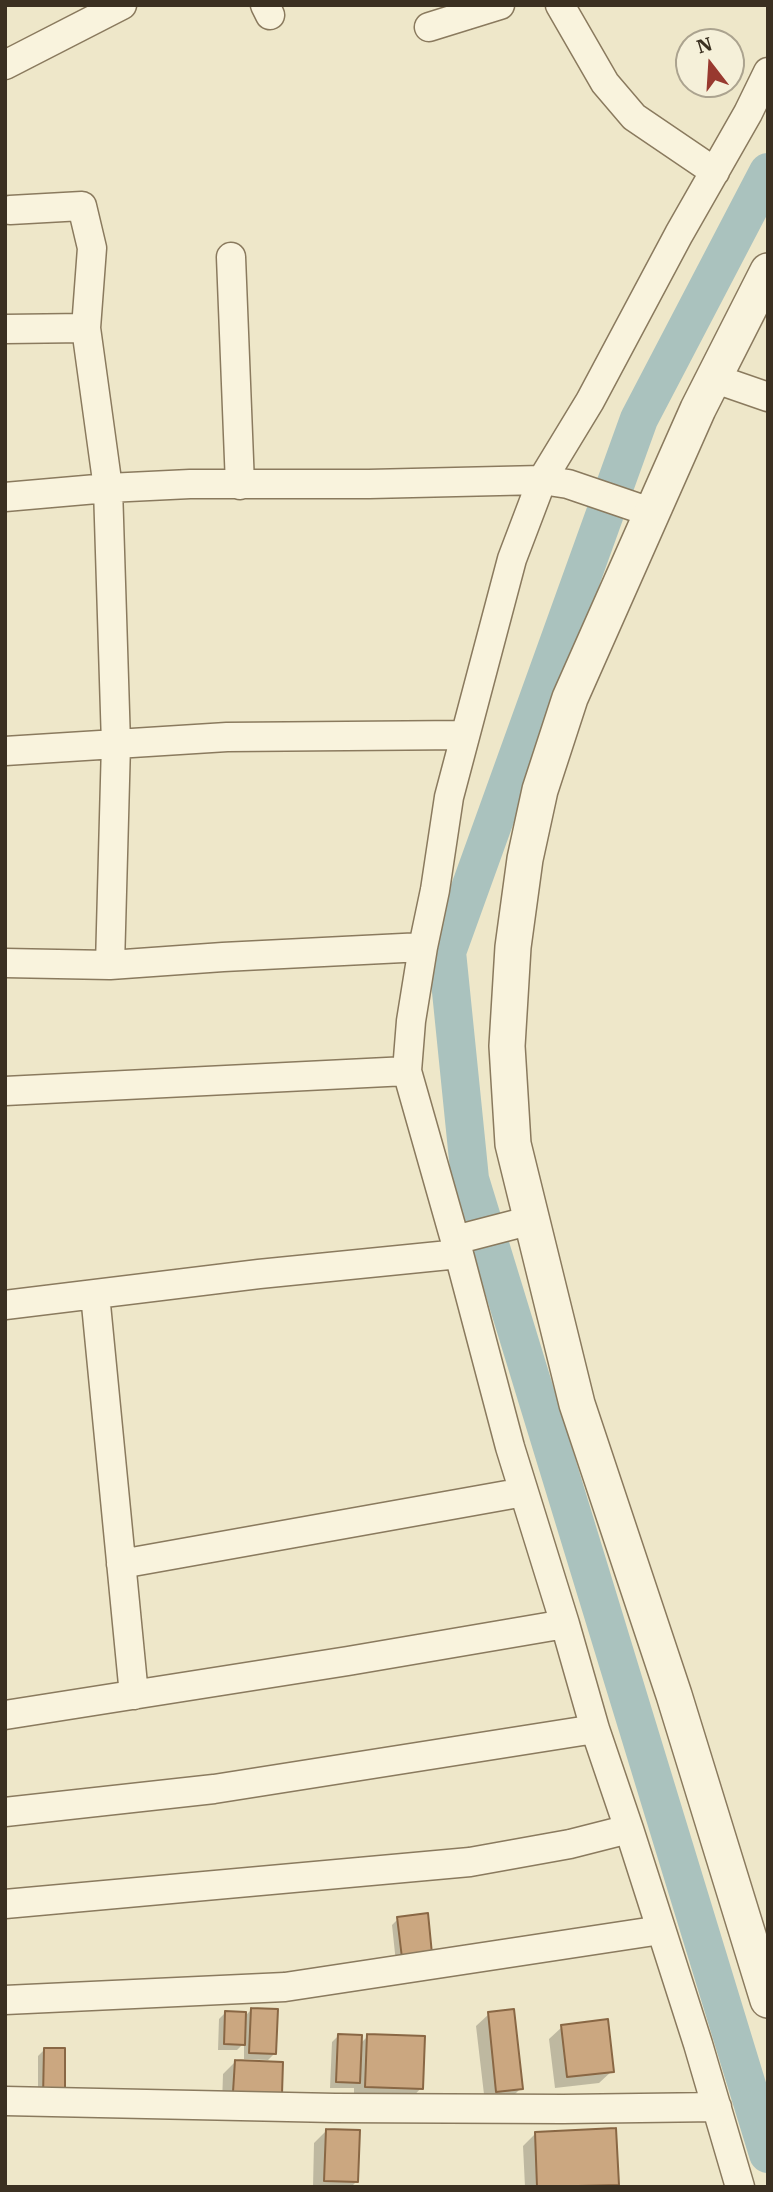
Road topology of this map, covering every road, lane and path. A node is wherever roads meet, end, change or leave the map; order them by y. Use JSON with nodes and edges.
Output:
{"nodes":[{"id":1,"x":122,"y":5,"type":"edge"},
{"id":2,"x":500,"y":5,"type":"edge"},
{"id":3,"x":561,"y":5,"type":"edge"},
{"id":4,"x":429,"y":27,"type":"dead end"},
{"id":5,"x":5,"y":65,"type":"edge"},
{"id":6,"x":768,"y":72,"type":"edge"},
{"id":7,"x":715,"y":172,"type":"junction"},
{"id":8,"x":10,"y":210,"type":"dead end"},
{"id":9,"x":231,"y":257,"type":"dead end"},
{"id":10,"x":768,"y":271,"type":"edge"},
{"id":11,"x":86,"y":328,"type":"junction"},
{"id":12,"x":5,"y":329,"type":"edge"},
{"id":13,"x":713,"y":378,"type":"junction"},
{"id":14,"x":768,"y":397,"type":"edge"},
{"id":15,"x":555,"y":482,"type":"junction"},
{"id":16,"x":240,"y":485,"type":"junction"},
{"id":17,"x":108,"y":488,"type":"junction"},
{"id":18,"x":5,"y":497,"type":"edge"},
{"id":19,"x":640,"y":509,"type":"junction"},
{"id":20,"x":465,"y":735,"type":"junction"},
{"id":21,"x":117,"y":744,"type":"junction"},
{"id":22,"x":5,"y":751,"type":"edge"},
{"id":23,"x":423,"y":947,"type":"junction"},
{"id":24,"x":5,"y":963,"type":"edge"},
{"id":25,"x":110,"y":965,"type":"junction"},
{"id":26,"x":407,"y":1071,"type":"junction"},
{"id":27,"x":5,"y":1091,"type":"edge"},
{"id":28,"x":520,"y":1224,"type":"junction"},
{"id":29,"x":462,"y":1243,"type":"junction"},
{"id":30,"x":94,"y":1294,"type":"junction"},
{"id":31,"x":5,"y":1305,"type":"edge"},
{"id":32,"x":524,"y":1492,"type":"junction"},
{"id":33,"x":121,"y":1564,"type":"junction"},
{"id":34,"x":565,"y":1624,"type":"junction"},
{"id":35,"x":134,"y":1695,"type":"junction"},
{"id":36,"x":5,"y":1715,"type":"edge"},
{"id":37,"x":595,"y":1729,"type":"junction"},
{"id":38,"x":5,"y":1812,"type":"edge"},
{"id":39,"x":629,"y":1829,"type":"junction"},
{"id":40,"x":5,"y":1904,"type":"edge"},
{"id":41,"x":661,"y":1930,"type":"junction"},
{"id":42,"x":5,"y":2000,"type":"edge"},
{"id":43,"x":768,"y":2000,"type":"edge"},
{"id":44,"x":5,"y":2102,"type":"edge"},
{"id":45,"x":716,"y":2107,"type":"junction"},
{"id":46,"x":740,"y":2187,"type":"edge"}],
"edges":[{"from":1,"to":5,"type":"street"},
{"from":2,"to":4,"type":"street"},
{"from":3,"to":7,"type":"street"},
{"from":6,"to":7,"type":"street"},
{"from":7,"to":15,"type":"street"},
{"from":8,"to":11,"type":"street"},
{"from":9,"to":16,"type":"street"},
{"from":10,"to":13,"type":"street"},
{"from":11,"to":12,"type":"street"},
{"from":11,"to":17,"type":"street"},
{"from":13,"to":14,"type":"street"},
{"from":13,"to":19,"type":"street"},
{"from":15,"to":16,"type":"street"},
{"from":15,"to":19,"type":"street"},
{"from":15,"to":20,"type":"street"},
{"from":16,"to":17,"type":"street"},
{"from":17,"to":18,"type":"street"},
{"from":17,"to":21,"type":"street"},
{"from":19,"to":28,"type":"street"},
{"from":20,"to":21,"type":"street"},
{"from":20,"to":23,"type":"street"},
{"from":21,"to":22,"type":"street"},
{"from":21,"to":25,"type":"street"},
{"from":23,"to":25,"type":"street"},
{"from":23,"to":26,"type":"street"},
{"from":24,"to":25,"type":"street"},
{"from":26,"to":27,"type":"street"},
{"from":26,"to":29,"type":"street"},
{"from":28,"to":29,"type":"street"},
{"from":28,"to":43,"type":"street"},
{"from":29,"to":30,"type":"street"},
{"from":29,"to":32,"type":"street"},
{"from":30,"to":31,"type":"street"},
{"from":30,"to":33,"type":"street"},
{"from":32,"to":33,"type":"street"},
{"from":32,"to":34,"type":"street"},
{"from":33,"to":35,"type":"street"},
{"from":34,"to":35,"type":"street"},
{"from":34,"to":37,"type":"street"},
{"from":35,"to":36,"type":"street"},
{"from":37,"to":38,"type":"street"},
{"from":37,"to":39,"type":"street"},
{"from":39,"to":40,"type":"street"},
{"from":39,"to":41,"type":"street"},
{"from":41,"to":42,"type":"street"},
{"from":41,"to":45,"type":"street"},
{"from":44,"to":45,"type":"street"},
{"from":45,"to":46,"type":"street"}]}
